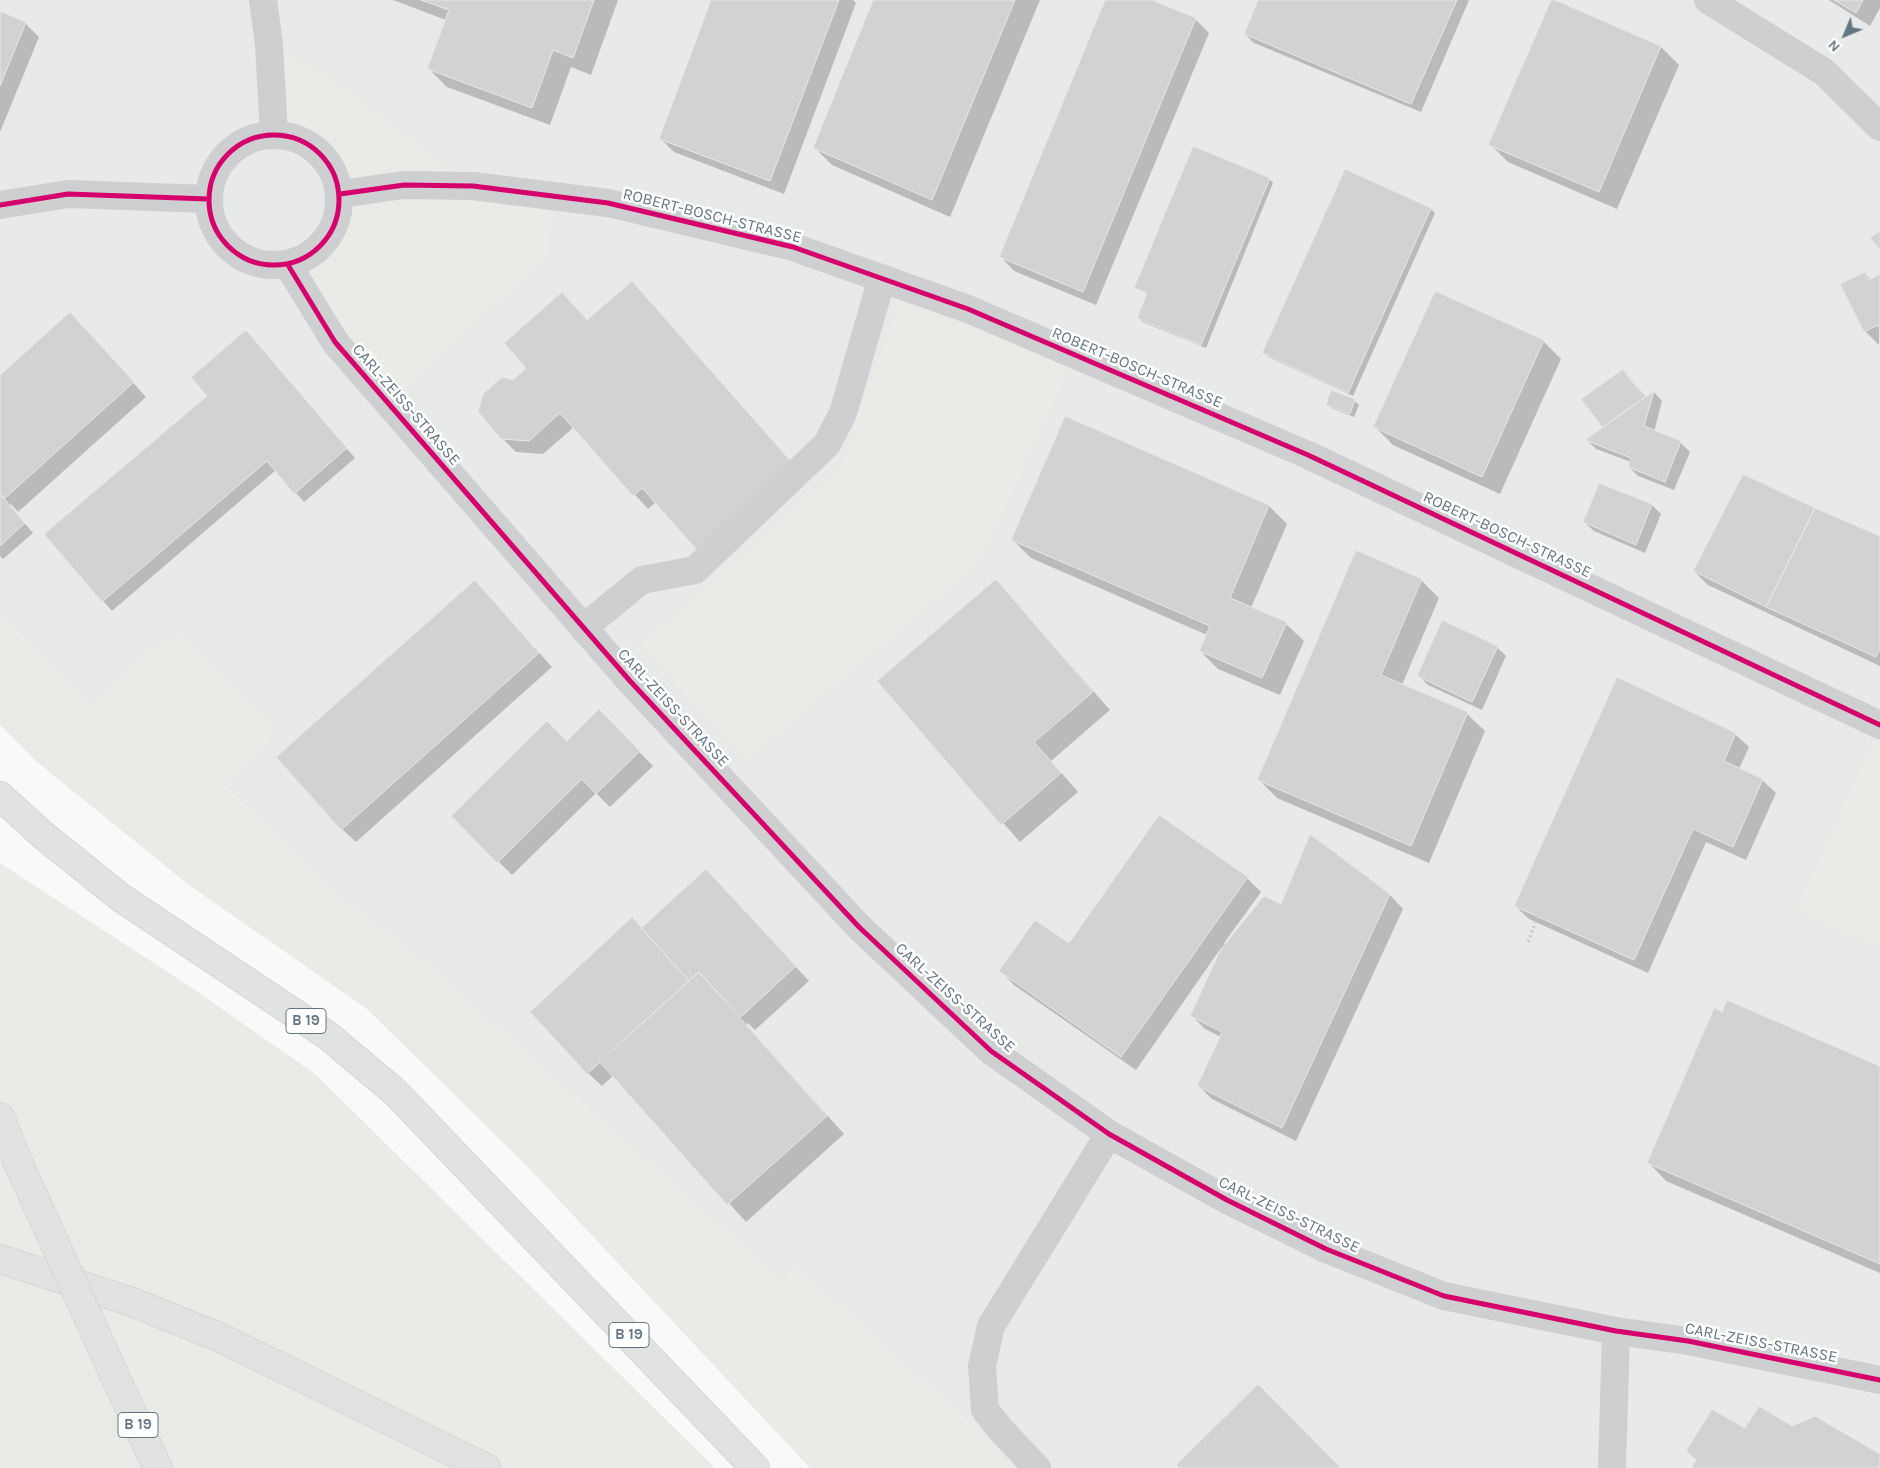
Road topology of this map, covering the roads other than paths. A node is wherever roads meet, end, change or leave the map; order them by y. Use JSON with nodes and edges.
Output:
{"nodes":[{"id":1,"x":263,"y":0,"type":"edge"},
{"id":2,"x":1708,"y":0,"type":"edge"},
{"id":3,"x":1880,"y":127,"type":"edge"},
{"id":4,"x":274,"y":134,"type":"junction"},
{"id":5,"x":340,"y":194,"type":"junction"},
{"id":6,"x":208,"y":199,"type":"junction"},
{"id":7,"x":0,"y":204,"type":"edge"},
{"id":8,"x":288,"y":265,"type":"junction"},
{"id":9,"x":882,"y":278,"type":"junction"},
{"id":10,"x":583,"y":628,"type":"junction"},
{"id":11,"x":1880,"y":725,"type":"edge"},
{"id":12,"x":0,"y":796,"type":"edge"},
{"id":13,"x":0,"y":1117,"type":"edge"},
{"id":14,"x":1108,"y":1134,"type":"junction"},
{"id":15,"x":0,"y":1258,"type":"edge"},
{"id":16,"x":1616,"y":1331,"type":"junction"},
{"id":17,"x":1880,"y":1380,"type":"edge"},
{"id":18,"x":158,"y":1468,"type":"edge"},
{"id":19,"x":486,"y":1468,"type":"edge"},
{"id":20,"x":755,"y":1468,"type":"edge"},
{"id":21,"x":1037,"y":1468,"type":"edge"},
{"id":22,"x":1612,"y":1468,"type":"edge"}],
"edges":[{"from":1,"to":4,"type":"street"},
{"from":2,"to":3,"type":"street"},
{"from":4,"to":5,"type":"street"},
{"from":4,"to":6,"type":"street"},
{"from":5,"to":8,"type":"street"},
{"from":5,"to":9,"type":"street","name":"ROBERT-BOSCH-STRASSE"},
{"from":6,"to":7,"type":"street"},
{"from":6,"to":8,"type":"street"},
{"from":8,"to":10,"type":"street","name":"CARL-ZEISS-STRASSE"},
{"from":9,"to":10,"type":"street"},
{"from":9,"to":11,"type":"street","name":"ROBERT-BOSCH-STRASSE"},
{"from":10,"to":14,"type":"street","name":"CARL-ZEISS-STRASSE"},
{"from":12,"to":20,"type":"highway","number":"B 19"},
{"from":13,"to":18,"type":"highway","number":"B 19","bridge":true},
{"from":14,"to":16,"type":"street","name":"CARL-ZEISS-STRASSE"},
{"from":14,"to":21,"type":"street"},
{"from":15,"to":19,"type":"highway"},
{"from":16,"to":17,"type":"street","name":"CARL-ZEISS-STRASSE"},
{"from":16,"to":22,"type":"street"}]}
